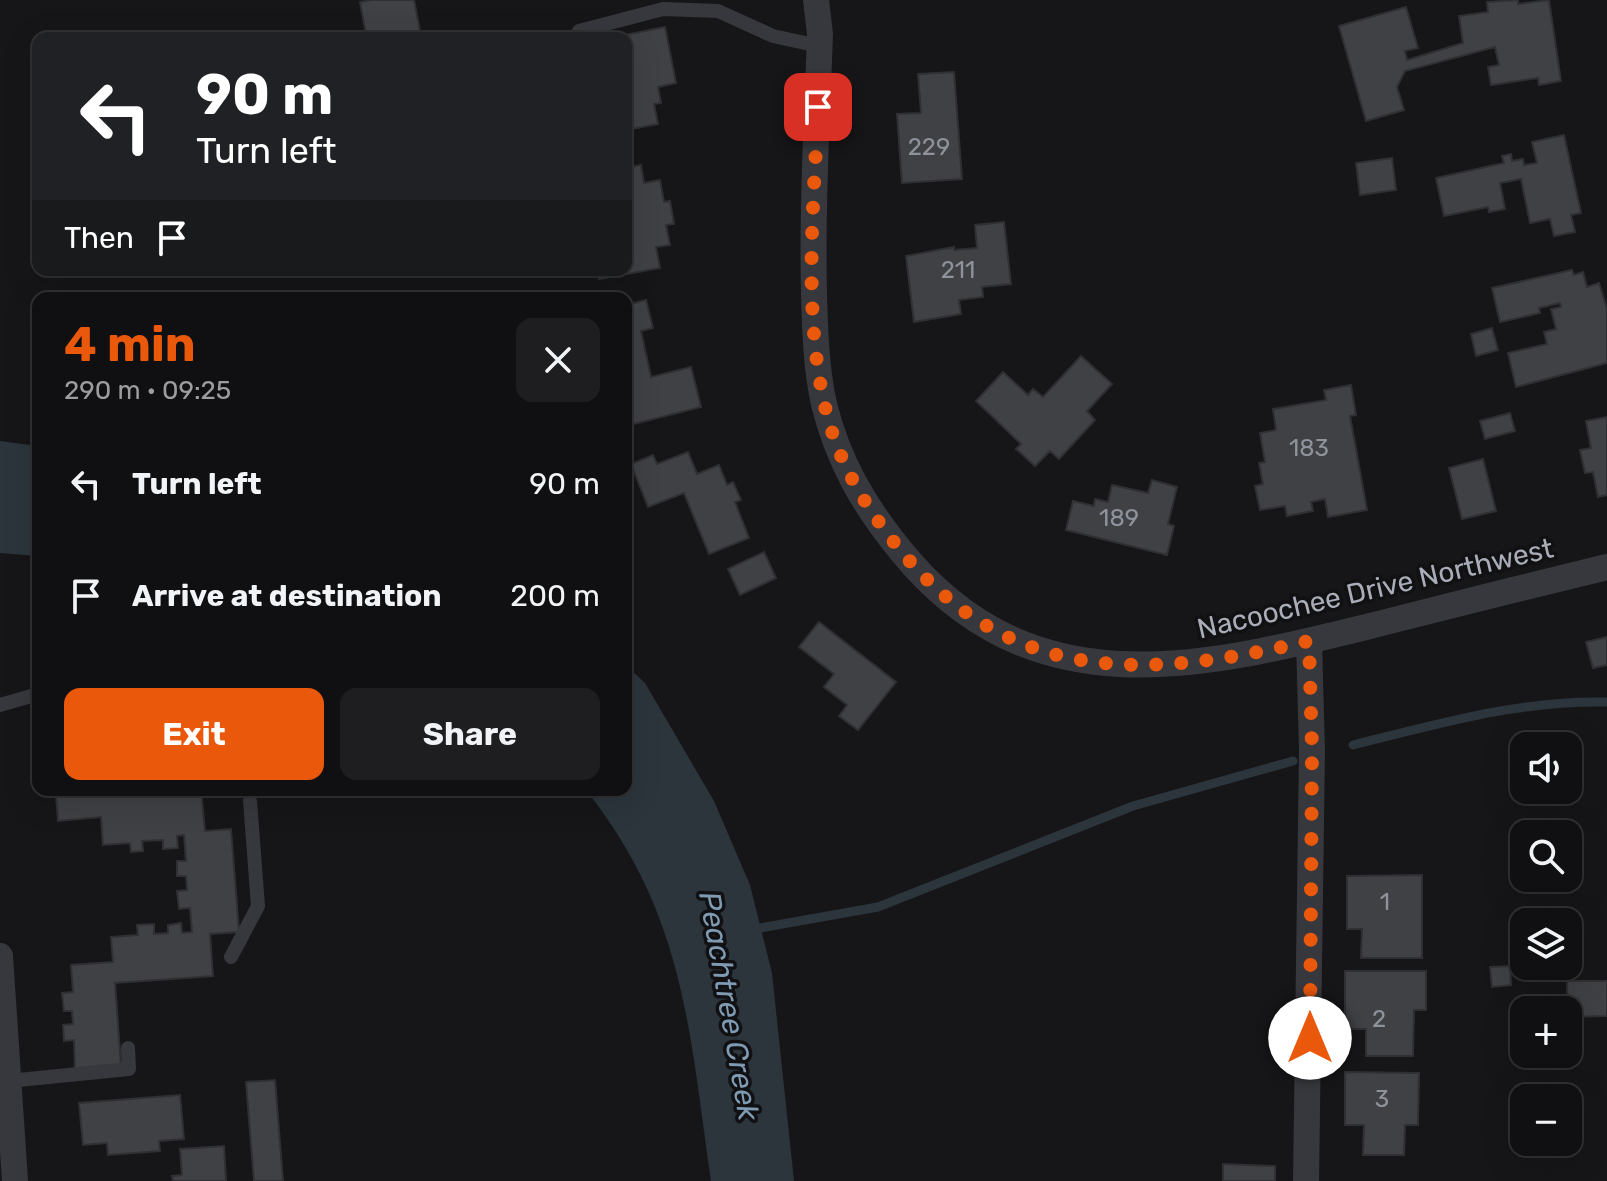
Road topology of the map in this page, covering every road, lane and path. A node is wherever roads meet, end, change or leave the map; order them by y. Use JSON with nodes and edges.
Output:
{"nodes":[{"id":1,"x":816,"y":0,"type":"edge"},
{"id":2,"x":579,"y":31,"type":"dead end"},
{"id":3,"x":819,"y":46,"type":"junction"},
{"id":4,"x":1607,"y":567,"type":"edge"},
{"id":5,"x":1309,"y":641,"type":"junction"},
{"id":6,"x":31,"y":696,"type":"dead end"},
{"id":7,"x":0,"y":705,"type":"edge"},
{"id":8,"x":250,"y":801,"type":"dead end"},
{"id":9,"x":0,"y":956,"type":"edge"},
{"id":10,"x":231,"y":957,"type":"dead end"},
{"id":11,"x":128,"y":1048,"type":"dead end"},
{"id":12,"x":8,"y":1081,"type":"junction"},
{"id":13,"x":15,"y":1181,"type":"edge"},
{"id":14,"x":1306,"y":1181,"type":"edge"}],
"edges":[{"from":1,"to":3,"type":"street","name":"Nacoochee Drive Northwest"},
{"from":2,"to":3,"type":"lane"},
{"from":3,"to":5,"type":"street","name":"Nacoochee Drive Northwest"},
{"from":4,"to":5,"type":"street","name":"Nacoochee Drive Northwest"},
{"from":5,"to":14,"type":"street"},
{"from":6,"to":7,"type":"lane"},
{"from":8,"to":10,"type":"lane"},
{"from":9,"to":12,"type":"street"},
{"from":11,"to":12,"type":"lane"},
{"from":12,"to":13,"type":"street"}]}
